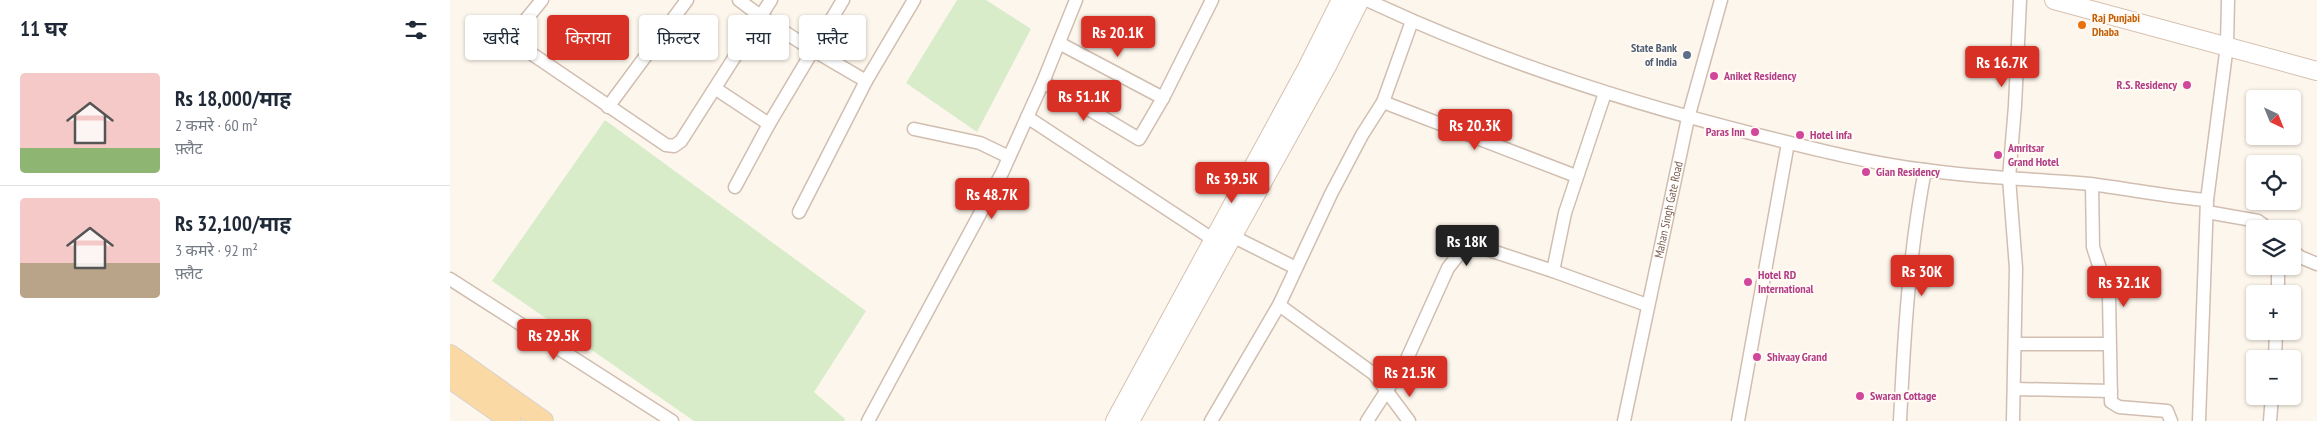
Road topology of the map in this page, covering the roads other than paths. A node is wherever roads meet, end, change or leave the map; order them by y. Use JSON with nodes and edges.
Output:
{"nodes":[{"id":1,"x":542,"y":0,"type":"edge"},
{"id":2,"x":687,"y":0,"type":"edge"},
{"id":3,"x":739,"y":0,"type":"edge"},
{"id":4,"x":771,"y":0,"type":"edge"},
{"id":5,"x":843,"y":0,"type":"edge"},
{"id":6,"x":914,"y":0,"type":"edge"},
{"id":7,"x":1076,"y":0,"type":"edge"},
{"id":8,"x":1212,"y":0,"type":"edge"},
{"id":9,"x":1341,"y":0,"type":"edge"},
{"id":10,"x":1360,"y":0,"type":"edge"},
{"id":11,"x":1367,"y":0,"type":"edge"},
{"id":12,"x":1722,"y":0,"type":"edge"},
{"id":13,"x":2020,"y":0,"type":"edge"},
{"id":14,"x":2054,"y":0,"type":"edge"},
{"id":15,"x":2228,"y":0,"type":"edge"},
{"id":16,"x":758,"y":15,"type":"edge"},
{"id":17,"x":762,"y":15,"type":"edge"},
{"id":18,"x":834,"y":15,"type":"edge"},
{"id":19,"x":1412,"y":21,"type":"junction"},
{"id":20,"x":1059,"y":43,"type":"junction"},
{"id":21,"x":2227,"y":46,"type":"junction"},
{"id":22,"x":734,"y":60,"type":"edge"},
{"id":23,"x":807,"y":60,"type":"edge"},
{"id":24,"x":830,"y":60,"type":"edge"},
{"id":25,"x":2317,"y":71,"type":"edge"},
{"id":26,"x":866,"y":81,"type":"junction"},
{"id":27,"x":1043,"y":82,"type":"junction"},
{"id":28,"x":716,"y":89,"type":"junction"},
{"id":29,"x":1605,"y":93,"type":"junction"},
{"id":30,"x":1163,"y":98,"type":"junction"},
{"id":31,"x":1383,"y":102,"type":"junction"},
{"id":32,"x":608,"y":107,"type":"junction"},
{"id":33,"x":1027,"y":117,"type":"junction"},
{"id":34,"x":1688,"y":118,"type":"junction"},
{"id":35,"x":769,"y":124,"type":"junction"},
{"id":36,"x":914,"y":129,"type":"dead end"},
{"id":37,"x":1788,"y":143,"type":"junction"},
{"id":38,"x":1009,"y":157,"type":"junction"},
{"id":39,"x":1925,"y":170,"type":"junction"},
{"id":40,"x":1576,"y":176,"type":"junction"},
{"id":41,"x":2009,"y":178,"type":"junction"},
{"id":42,"x":2092,"y":184,"type":"junction"},
{"id":43,"x":735,"y":187,"type":"dead end"},
{"id":44,"x":2207,"y":206,"type":"junction"},
{"id":45,"x":799,"y":212,"type":"dead end"},
{"id":46,"x":2255,"y":220,"type":"edge"},
{"id":47,"x":1234,"y":237,"type":"junction"},
{"id":48,"x":1214,"y":240,"type":"junction"},
{"id":49,"x":2301,"y":257,"type":"edge"},
{"id":50,"x":2317,"y":264,"type":"edge"},
{"id":51,"x":1296,"y":268,"type":"junction"},
{"id":52,"x":1554,"y":271,"type":"junction"},
{"id":53,"x":450,"y":279,"type":"edge"},
{"id":54,"x":1279,"y":305,"type":"junction"},
{"id":55,"x":1647,"y":305,"type":"junction"},
{"id":56,"x":2016,"y":344,"type":"junction"},
{"id":57,"x":2108,"y":344,"type":"junction"},
{"id":58,"x":450,"y":355,"type":"edge"},
{"id":59,"x":450,"y":378,"type":"edge"},
{"id":60,"x":2015,"y":389,"type":"junction"},
{"id":61,"x":1388,"y":391,"type":"junction"},
{"id":62,"x":2110,"y":391,"type":"junction"},
{"id":63,"x":2271,"y":405,"type":"edge"},
{"id":64,"x":512,"y":421,"type":"edge"},
{"id":65,"x":543,"y":421,"type":"edge"},
{"id":66,"x":672,"y":421,"type":"edge"},
{"id":67,"x":868,"y":421,"type":"edge"},
{"id":68,"x":1115,"y":421,"type":"edge"},
{"id":69,"x":1130,"y":421,"type":"edge"},
{"id":70,"x":1211,"y":421,"type":"edge"},
{"id":71,"x":1367,"y":421,"type":"edge"},
{"id":72,"x":1409,"y":421,"type":"edge"},
{"id":73,"x":1624,"y":421,"type":"edge"},
{"id":74,"x":1738,"y":421,"type":"edge"},
{"id":75,"x":1900,"y":421,"type":"edge"},
{"id":76,"x":2013,"y":421,"type":"edge"},
{"id":77,"x":2171,"y":421,"type":"edge"},
{"id":78,"x":2199,"y":421,"type":"edge"},
{"id":79,"x":2270,"y":421,"type":"edge"}],
"edges":[{"from":1,"to":32,"type":"street"},
{"from":2,"to":32,"type":"street"},
{"from":3,"to":16,"type":"street"},
{"from":4,"to":17,"type":"street"},
{"from":5,"to":18,"type":"street"},
{"from":6,"to":26,"type":"street"},
{"from":7,"to":20,"type":"street"},
{"from":8,"to":30,"type":"street"},
{"from":9,"to":48,"type":"street"},
{"from":10,"to":47,"type":"street"},
{"from":11,"to":19,"type":"street"},
{"from":12,"to":34,"type":"street","name":"Mahan Singh Gate Road"},
{"from":13,"to":41,"type":"street"},
{"from":14,"to":21,"type":"street"},
{"from":15,"to":21,"type":"street"},
{"from":19,"to":29,"type":"street"},
{"from":19,"to":31,"type":"street"},
{"from":20,"to":27,"type":"street"},
{"from":20,"to":30,"type":"street"},
{"from":21,"to":25,"type":"street"},
{"from":21,"to":44,"type":"street"},
{"from":22,"to":28,"type":"street"},
{"from":23,"to":35,"type":"street"},
{"from":24,"to":26,"type":"street"},
{"from":26,"to":45,"type":"street"},
{"from":27,"to":30,"type":"street"},
{"from":27,"to":33,"type":"street"},
{"from":28,"to":32,"type":"street"},
{"from":28,"to":35,"type":"street"},
{"from":29,"to":34,"type":"street"},
{"from":29,"to":40,"type":"street"},
{"from":31,"to":40,"type":"street"},
{"from":31,"to":51,"type":"street"},
{"from":33,"to":38,"type":"street"},
{"from":33,"to":48,"type":"street"},
{"from":34,"to":37,"type":"street"},
{"from":34,"to":55,"type":"street","name":"Mahan Singh Gate Road"},
{"from":35,"to":43,"type":"street"},
{"from":36,"to":38,"type":"street"},
{"from":37,"to":39,"type":"street"},
{"from":37,"to":74,"type":"street"},
{"from":38,"to":67,"type":"street"},
{"from":39,"to":41,"type":"street"},
{"from":39,"to":75,"type":"street"},
{"from":40,"to":52,"type":"street"},
{"from":41,"to":42,"type":"street"},
{"from":41,"to":56,"type":"street"},
{"from":42,"to":44,"type":"street"},
{"from":42,"to":57,"type":"street"},
{"from":44,"to":46,"type":"street"},
{"from":44,"to":78,"type":"street"},
{"from":47,"to":51,"type":"street"},
{"from":47,"to":69,"type":"street"},
{"from":48,"to":68,"type":"street"},
{"from":49,"to":50,"type":"street"},
{"from":51,"to":54,"type":"street"},
{"from":52,"to":55,"type":"street"},
{"from":52,"to":61,"type":"street"},
{"from":53,"to":66,"type":"street"},
{"from":54,"to":61,"type":"street"},
{"from":54,"to":70,"type":"street"},
{"from":55,"to":73,"type":"street","name":"Mahan Singh Gate Road"},
{"from":56,"to":57,"type":"street"},
{"from":56,"to":60,"type":"street"},
{"from":57,"to":62,"type":"street"},
{"from":58,"to":65,"type":"main road"},
{"from":59,"to":64,"type":"main road"},
{"from":60,"to":62,"type":"street"},
{"from":60,"to":76,"type":"street"},
{"from":61,"to":71,"type":"street"},
{"from":61,"to":72,"type":"street"},
{"from":62,"to":77,"type":"street"},
{"from":63,"to":79,"type":"street"}]}
